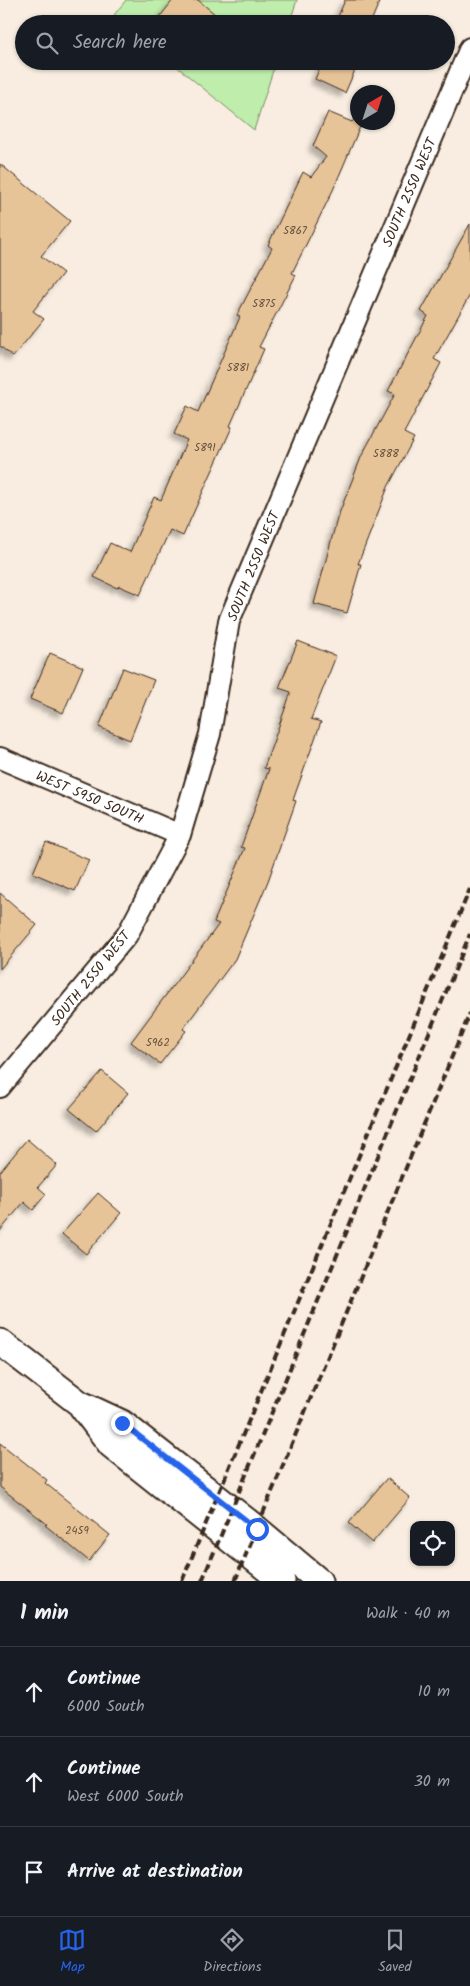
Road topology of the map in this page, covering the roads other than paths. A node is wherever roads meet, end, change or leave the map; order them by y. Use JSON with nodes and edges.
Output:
{"nodes":[{"id":1,"x":470,"y":48,"type":"edge"},
{"id":2,"x":0,"y":758,"type":"edge"},
{"id":3,"x":180,"y":835,"type":"junction"},
{"id":4,"x":0,"y":1087,"type":"edge"},
{"id":5,"x":0,"y":1342,"type":"edge"},
{"id":6,"x":79,"y":1403,"type":"junction"},
{"id":7,"x":282,"y":1581,"type":"edge"},
{"id":8,"x":319,"y":1581,"type":"edge"}],
"edges":[{"from":1,"to":3,"type":"street","name":"SOUTH 2550 WEST"},
{"from":2,"to":3,"type":"street","name":"WEST 5950 SOUTH"},
{"from":3,"to":4,"type":"street","name":"SOUTH 2550 WEST"},
{"from":5,"to":6,"type":"street"},
{"from":6,"to":7,"type":"street"},
{"from":6,"to":8,"type":"street"}]}
